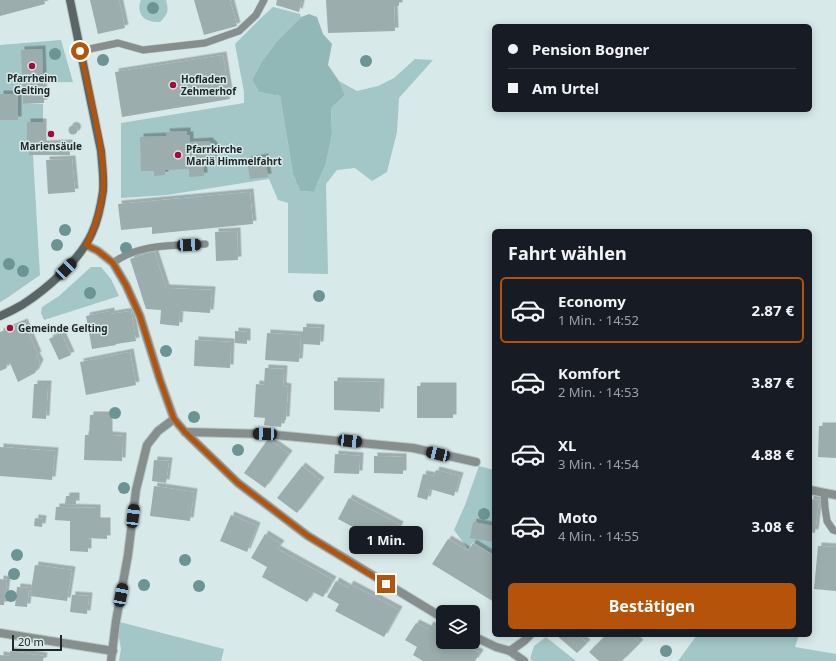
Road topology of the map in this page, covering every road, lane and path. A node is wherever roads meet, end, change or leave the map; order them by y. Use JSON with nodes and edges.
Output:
{"nodes":[{"id":1,"x":70,"y":0,"type":"edge"},
{"id":2,"x":264,"y":0,"type":"edge"},
{"id":3,"x":80,"y":51,"type":"junction"},
{"id":4,"x":205,"y":244,"type":"dead end"},
{"id":5,"x":86,"y":245,"type":"junction"},
{"id":6,"x":113,"y":263,"type":"junction"},
{"id":7,"x":0,"y":316,"type":"edge"},
{"id":8,"x":174,"y":419,"type":"junction"},
{"id":9,"x":185,"y":432,"type":"junction"},
{"id":10,"x":476,"y":462,"type":"dead end"},
{"id":11,"x":812,"y":490,"type":"edge"},
{"id":12,"x":824,"y":493,"type":"junction"},
{"id":13,"x":836,"y":495,"type":"edge"},
{"id":14,"x":836,"y":531,"type":"edge"},
{"id":15,"x":436,"y":614,"type":"edge"},
{"id":16,"x":0,"y":633,"type":"edge"},
{"id":17,"x":528,"y":637,"type":"edge"},
{"id":18,"x":480,"y":639,"type":"edge"},
{"id":19,"x":113,"y":650,"type":"junction"},
{"id":20,"x":510,"y":650,"type":"junction"},
{"id":21,"x":111,"y":661,"type":"edge"},
{"id":22,"x":524,"y":661,"type":"edge"}],
"edges":[{"from":1,"to":3,"type":"main road"},
{"from":2,"to":3,"type":"lane"},
{"from":3,"to":5,"type":"main road"},
{"from":4,"to":6,"type":"lane"},
{"from":5,"to":6,"type":"street"},
{"from":5,"to":7,"type":"main road"},
{"from":6,"to":8,"type":"street"},
{"from":8,"to":9,"type":"street"},
{"from":8,"to":19,"type":"street"},
{"from":9,"to":10,"type":"street"},
{"from":9,"to":15,"type":"street"},
{"from":11,"to":12,"type":"street"},
{"from":12,"to":13,"type":"street"},
{"from":12,"to":14,"type":"lane"},
{"from":16,"to":19,"type":"street"},
{"from":17,"to":20,"type":"street"},
{"from":18,"to":20,"type":"street"},
{"from":19,"to":21,"type":"street"},
{"from":20,"to":22,"type":"street"}]}
